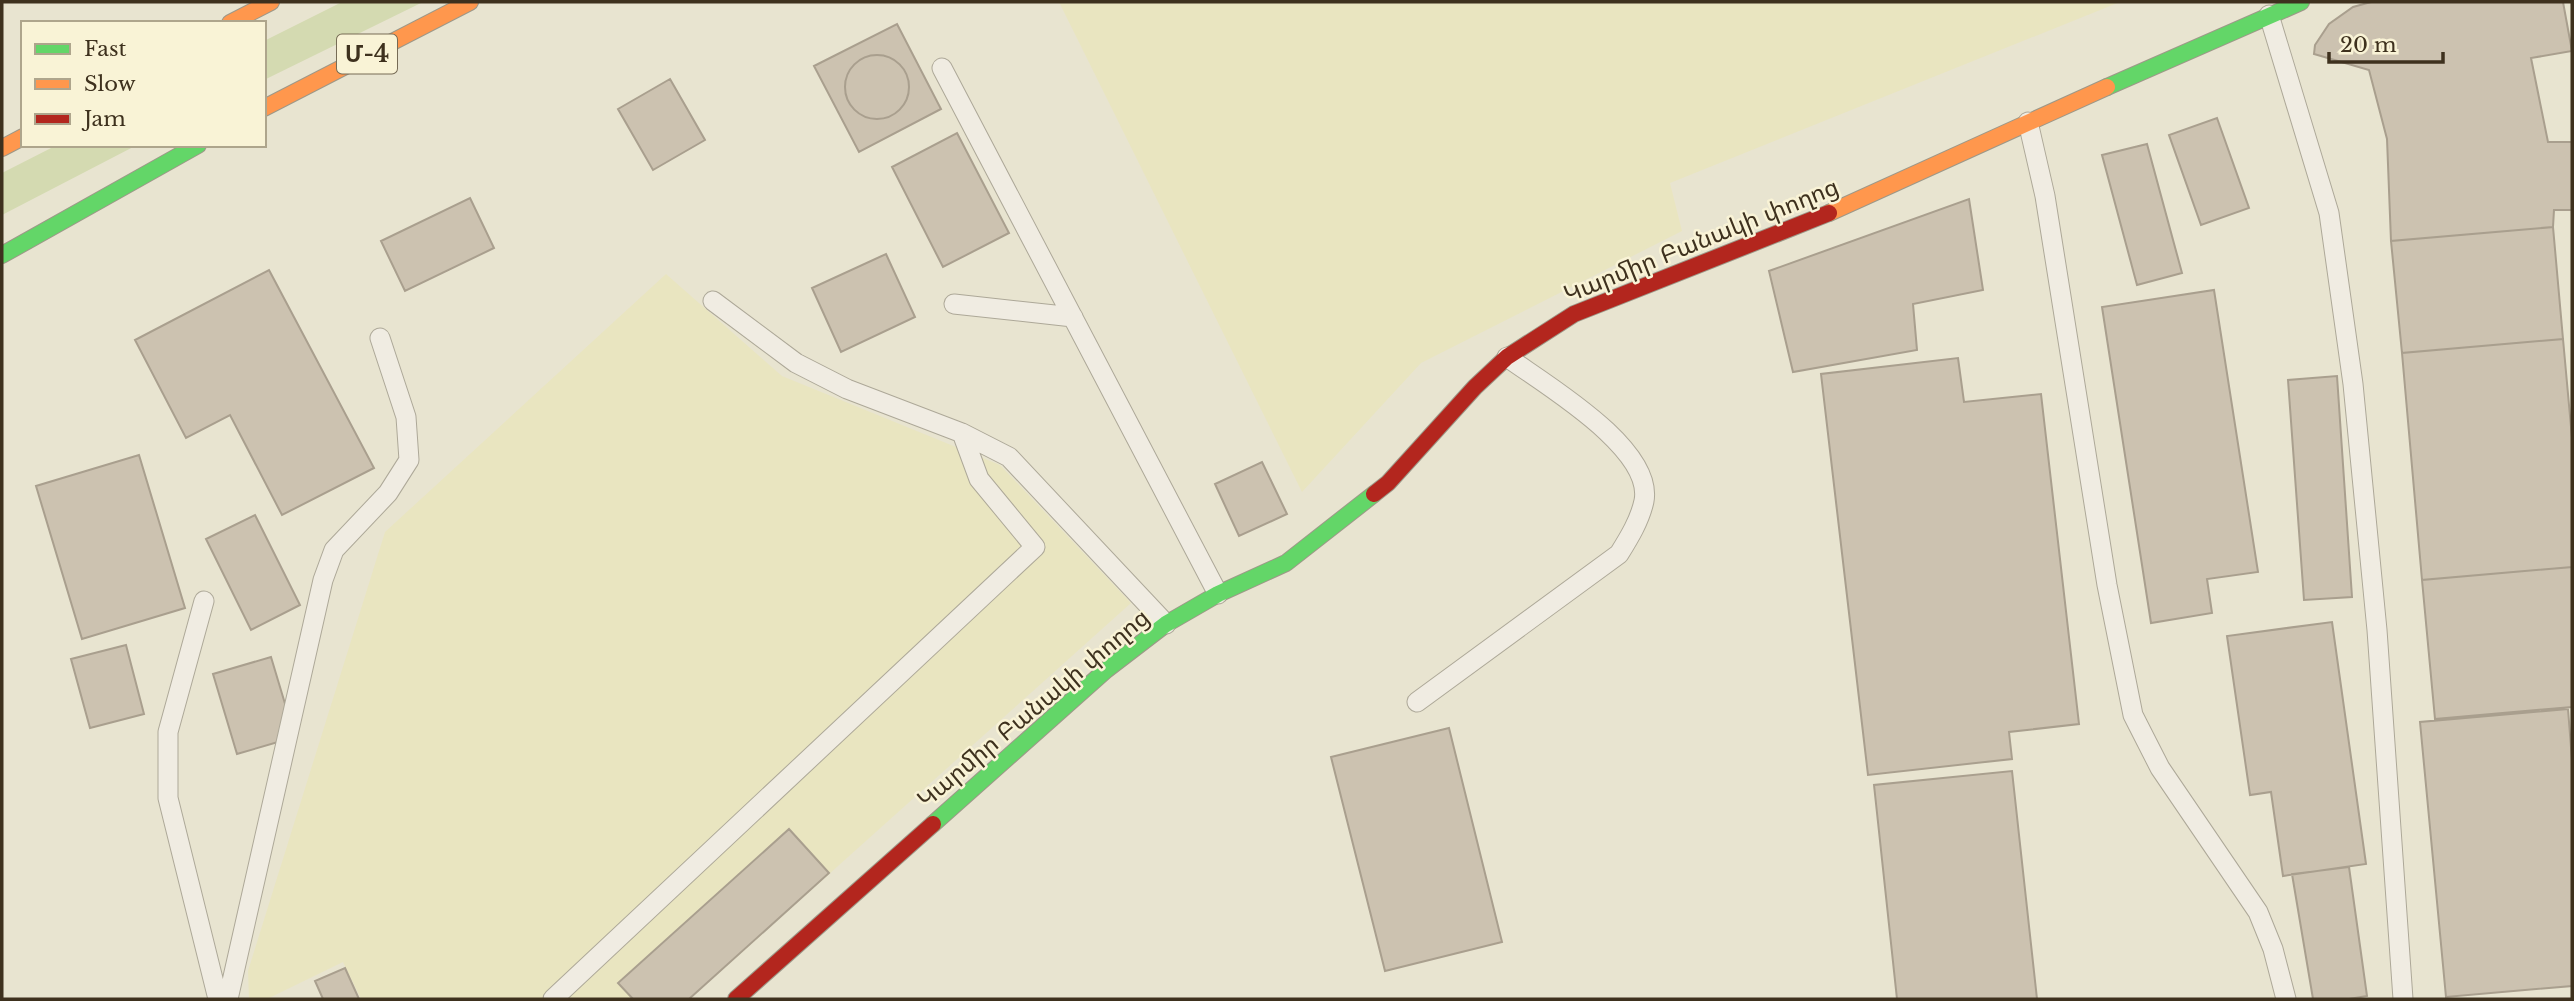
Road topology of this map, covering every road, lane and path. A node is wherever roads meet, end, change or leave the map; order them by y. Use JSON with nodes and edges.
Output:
{"nodes":[{"id":1,"x":271,"y":2,"type":"edge"},
{"id":2,"x":470,"y":2,"type":"edge"},
{"id":3,"x":2301,"y":2,"type":"edge"},
{"id":4,"x":2269,"y":15,"type":"junction"},
{"id":5,"x":234,"y":21,"type":"edge"},
{"id":6,"x":943,"y":68,"type":"dead end"},
{"id":7,"x":266,"y":107,"type":"edge"},
{"id":8,"x":2028,"y":122,"type":"junction"},
{"id":9,"x":21,"y":138,"type":"edge"},
{"id":10,"x":194,"y":147,"type":"edge"},
{"id":11,"x":2,"y":148,"type":"edge"},
{"id":12,"x":2,"y":255,"type":"edge"},
{"id":13,"x":713,"y":300,"type":"dead end"},
{"id":14,"x":954,"y":304,"type":"dead end"},
{"id":15,"x":1073,"y":317,"type":"junction"},
{"id":16,"x":380,"y":338,"type":"dead end"},
{"id":17,"x":1507,"y":357,"type":"junction"},
{"id":18,"x":962,"y":433,"type":"junction"},
{"id":19,"x":1218,"y":594,"type":"junction"},
{"id":20,"x":204,"y":601,"type":"dead end"},
{"id":21,"x":1166,"y":624,"type":"junction"},
{"id":22,"x":1417,"y":702,"type":"dead end"},
{"id":23,"x":218,"y":999,"type":"edge"},
{"id":24,"x":228,"y":999,"type":"edge"},
{"id":25,"x":553,"y":999,"type":"edge"},
{"id":26,"x":736,"y":999,"type":"edge"},
{"id":27,"x":2286,"y":999,"type":"edge"},
{"id":28,"x":2403,"y":999,"type":"edge"}],
"edges":[{"from":1,"to":5,"type":"main road"},
{"from":2,"to":7,"type":"main road","number":"Մ-4"},
{"from":3,"to":4,"type":"main road","name":"Կարմիր Բանակի փողոց"},
{"from":4,"to":8,"type":"main road","name":"Կարմիր Բանակի փողոց"},
{"from":4,"to":28,"type":"lane"},
{"from":6,"to":15,"type":"lane"},
{"from":8,"to":17,"type":"main road","name":"Կարմիր Բանակի փողոց"},
{"from":8,"to":27,"type":"lane"},
{"from":9,"to":11,"type":"main road"},
{"from":10,"to":12,"type":"main road"},
{"from":13,"to":18,"type":"lane"},
{"from":14,"to":15,"type":"lane"},
{"from":15,"to":19,"type":"lane"},
{"from":16,"to":24,"type":"lane"},
{"from":17,"to":19,"type":"main road","name":"Կարմիր Բանակի փողոց"},
{"from":17,"to":22,"type":"lane"},
{"from":18,"to":21,"type":"lane"},
{"from":18,"to":25,"type":"lane"},
{"from":19,"to":21,"type":"main road","name":"Կարմիր Բանակի փողոց"},
{"from":20,"to":23,"type":"lane"},
{"from":21,"to":26,"type":"main road","name":"Կարմիր Բանակի փողոց"}]}
